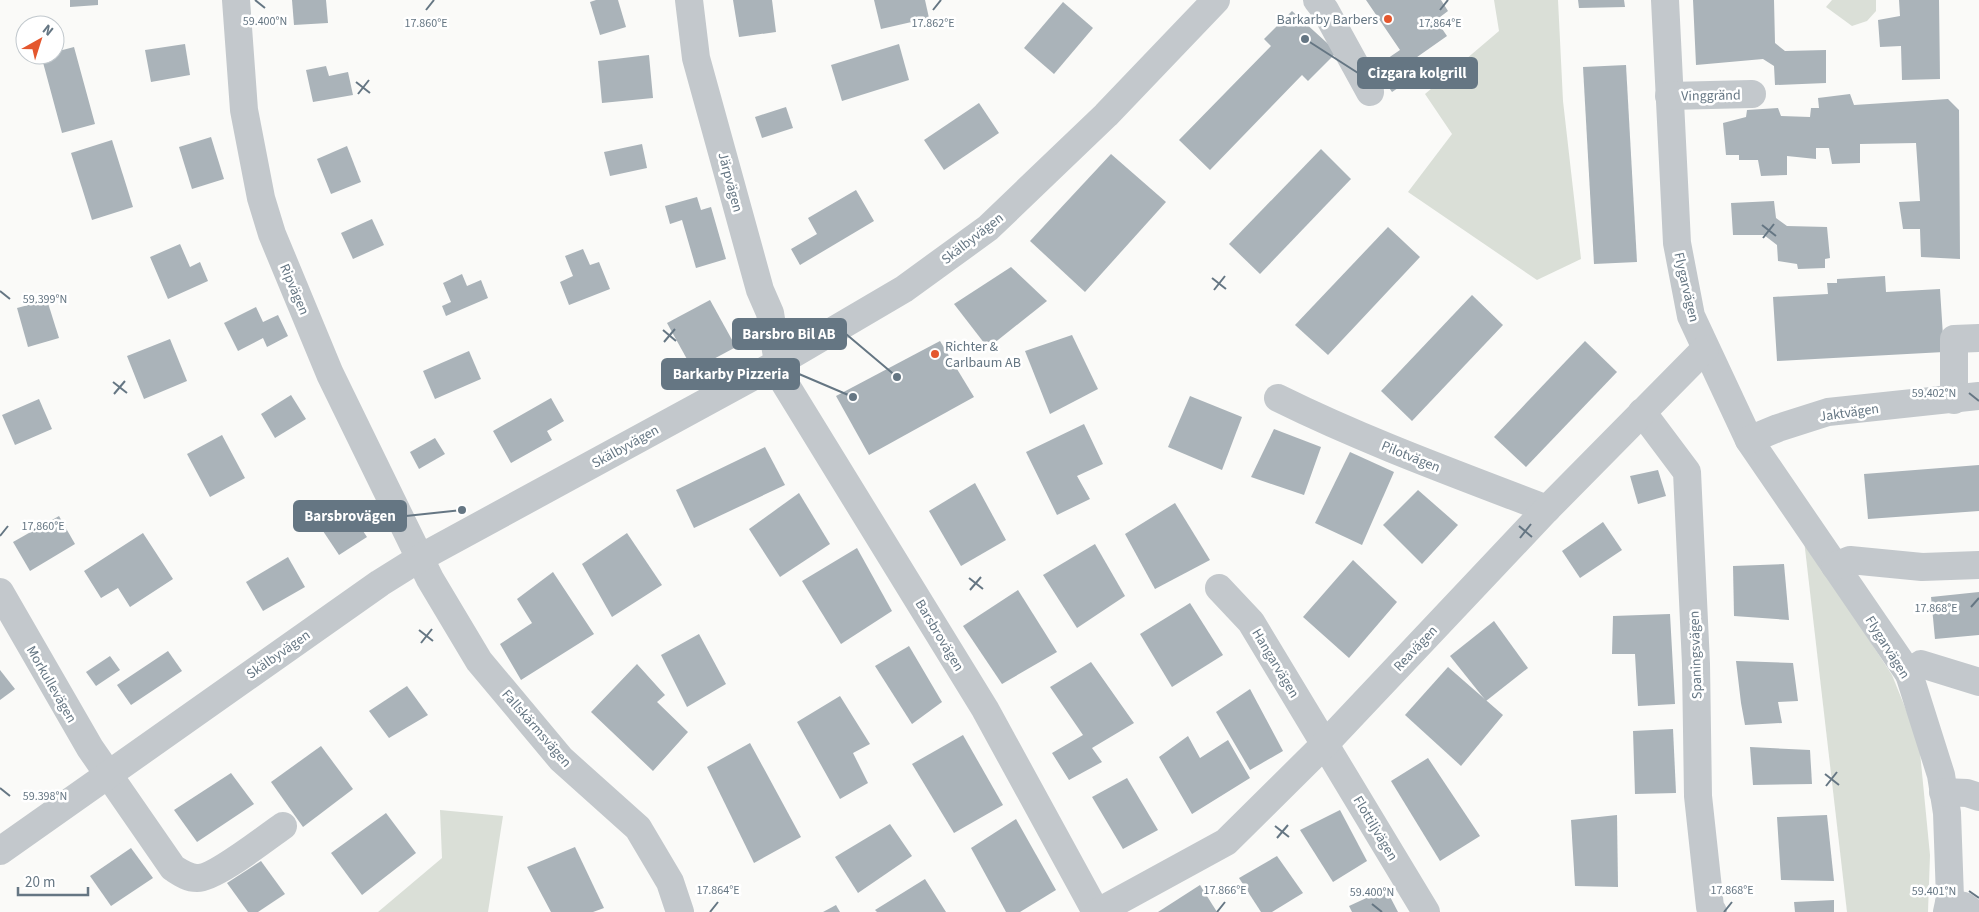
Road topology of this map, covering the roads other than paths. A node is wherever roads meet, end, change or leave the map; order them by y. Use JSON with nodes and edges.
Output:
{"nodes":[{"id":1,"x":236,"y":0,"type":"edge"},
{"id":2,"x":689,"y":0,"type":"edge"},
{"id":3,"x":1216,"y":0,"type":"edge"},
{"id":4,"x":1317,"y":0,"type":"edge"},
{"id":5,"x":1665,"y":0,"type":"edge"},
{"id":6,"x":1370,"y":92,"type":"dead end"},
{"id":7,"x":1752,"y":94,"type":"dead end"},
{"id":8,"x":1669,"y":96,"type":"junction"},
{"id":9,"x":1979,"y":338,"type":"edge"},
{"id":10,"x":1705,"y":349,"type":"junction"},
{"id":11,"x":778,"y":363,"type":"junction"},
{"id":12,"x":1278,"y":398,"type":"dead end"},
{"id":13,"x":1966,"y":398,"type":"edge"},
{"id":14,"x":1642,"y":412,"type":"junction"},
{"id":15,"x":1749,"y":440,"type":"junction"},
{"id":16,"x":1547,"y":509,"type":"junction"},
{"id":17,"x":420,"y":558,"type":"junction"},
{"id":18,"x":1979,"y":565,"type":"edge"},
{"id":19,"x":1835,"y":566,"type":"junction"},
{"id":20,"x":1219,"y":588,"type":"dead end"},
{"id":21,"x":0,"y":592,"type":"edge"},
{"id":22,"x":1908,"y":674,"type":"junction"},
{"id":23,"x":1979,"y":682,"type":"edge"},
{"id":24,"x":1325,"y":744,"type":"junction"},
{"id":25,"x":108,"y":773,"type":"junction"},
{"id":26,"x":1943,"y":792,"type":"junction"},
{"id":27,"x":1979,"y":797,"type":"edge"},
{"id":28,"x":283,"y":826,"type":"dead end"},
{"id":29,"x":0,"y":851,"type":"edge"},
{"id":30,"x":1956,"y":909,"type":"edge"},
{"id":31,"x":680,"y":912,"type":"edge"},
{"id":32,"x":1097,"y":912,"type":"edge"},
{"id":33,"x":1426,"y":912,"type":"edge"},
{"id":34,"x":1713,"y":912,"type":"edge"}],
"edges":[{"from":1,"to":17,"type":"street","name":"Ripvägen"},
{"from":2,"to":11,"type":"street","name":"Järpvägen"},
{"from":3,"to":11,"type":"street","name":"Skälbyvägen"},
{"from":4,"to":6,"type":"street"},
{"from":5,"to":8,"type":"street","name":"Flygarvägen"},
{"from":7,"to":8,"type":"street","name":"Vinggränd"},
{"from":8,"to":10,"type":"street","name":"Flygarvägen"},
{"from":9,"to":13,"type":"street","name":"Jaktvägen"},
{"from":10,"to":14,"type":"street","name":"Reavägen"},
{"from":10,"to":15,"type":"street","name":"Flygarvägen"},
{"from":11,"to":17,"type":"street","name":"Skälbyvägen"},
{"from":11,"to":32,"type":"street","name":"Barsbrovägen"},
{"from":12,"to":16,"type":"street","name":"Pilotvägen"},
{"from":13,"to":15,"type":"street","name":"Jaktvägen"},
{"from":14,"to":16,"type":"street","name":"Reavägen"},
{"from":14,"to":34,"type":"street","name":"Spaningsvägen"},
{"from":15,"to":19,"type":"street","name":"Flygarvägen"},
{"from":16,"to":24,"type":"street","name":"Reavägen"},
{"from":17,"to":25,"type":"street","name":"Skälbyvägen"},
{"from":17,"to":31,"type":"street","name":"Fallskärmsvägen"},
{"from":18,"to":19,"type":"street"},
{"from":19,"to":22,"type":"street","name":"Flygarvägen"},
{"from":20,"to":24,"type":"street","name":"Hangarvägen"},
{"from":21,"to":25,"type":"street","name":"Morkullevägen"},
{"from":22,"to":23,"type":"street"},
{"from":22,"to":26,"type":"street","name":"Flygarvägen"},
{"from":24,"to":32,"type":"street","name":"Reavägen"},
{"from":24,"to":33,"type":"street","name":"Flottiljvägen"},
{"from":25,"to":28,"type":"street","name":"Morkullevägen"},
{"from":25,"to":29,"type":"street","name":"Skälbyvägen"},
{"from":26,"to":27,"type":"street"},
{"from":26,"to":30,"type":"street","name":"Flygarvägen"}]}
